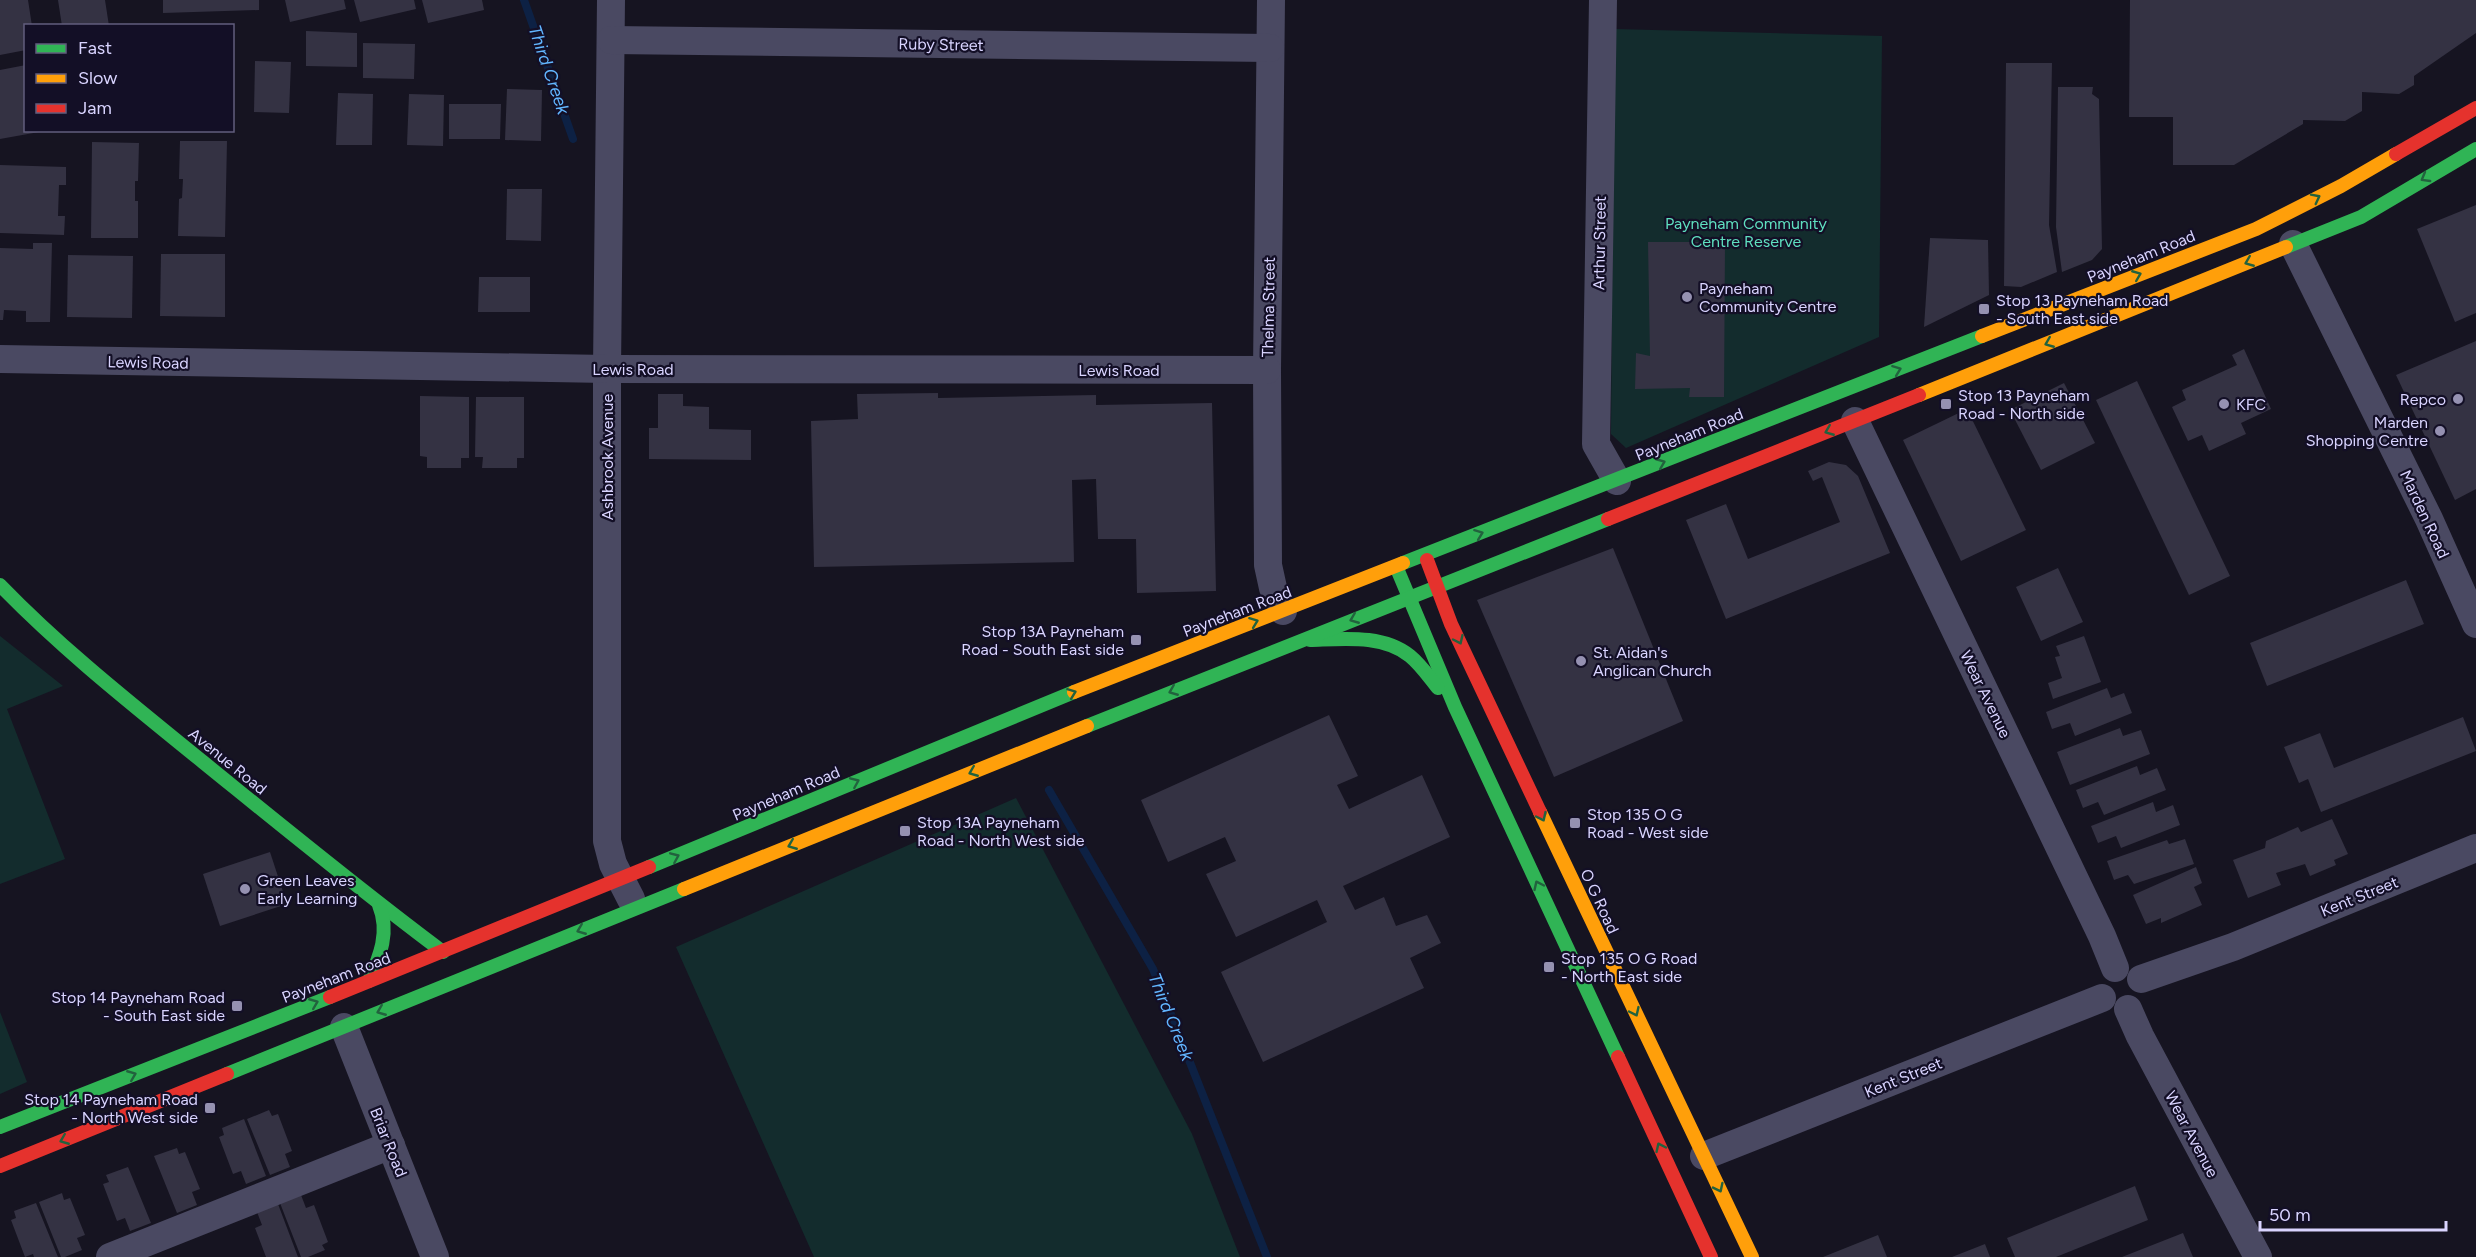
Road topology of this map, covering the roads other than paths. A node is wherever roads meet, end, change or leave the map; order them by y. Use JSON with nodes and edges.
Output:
{"nodes":[{"id":1,"x":611,"y":0,"type":"edge"},
{"id":2,"x":1270,"y":0,"type":"edge"},
{"id":3,"x":1603,"y":0,"type":"edge"},
{"id":4,"x":611,"y":40,"type":"junction"},
{"id":5,"x":1270,"y":48,"type":"junction"},
{"id":6,"x":2476,"y":108,"type":"edge"},
{"id":7,"x":2476,"y":149,"type":"edge"},
{"id":8,"x":2293,"y":244,"type":"junction"},
{"id":9,"x":0,"y":359,"type":"edge"},
{"id":10,"x":607,"y":369,"type":"junction"},
{"id":11,"x":1267,"y":370,"type":"junction"},
{"id":12,"x":1855,"y":421,"type":"junction"},
{"id":13,"x":1617,"y":481,"type":"junction"},
{"id":14,"x":1425,"y":556,"type":"junction"},
{"id":15,"x":1397,"y":566,"type":"junction"},
{"id":16,"x":0,"y":585,"type":"edge"},
{"id":17,"x":1437,"y":586,"type":"junction"},
{"id":18,"x":1408,"y":597,"type":"junction"},
{"id":19,"x":1283,"y":611,"type":"junction"},
{"id":20,"x":2476,"y":624,"type":"edge"},
{"id":21,"x":1301,"y":640,"type":"junction"},
{"id":22,"x":1455,"y":707,"type":"junction"},
{"id":23,"x":2476,"y":848,"type":"edge"},
{"id":24,"x":621,"y":880,"type":"junction"},
{"id":25,"x":380,"y":905,"type":"junction"},
{"id":26,"x":636,"y":908,"type":"junction"},
{"id":27,"x":444,"y":952,"type":"junction"},
{"id":28,"x":523,"y":954,"type":"junction"},
{"id":29,"x":2115,"y":969,"type":"junction"},
{"id":30,"x":2141,"y":979,"type":"junction"},
{"id":31,"x":369,"y":981,"type":"junction"},
{"id":32,"x":416,"y":997,"type":"junction"},
{"id":33,"x":2102,"y":998,"type":"junction"},
{"id":34,"x":2128,"y":1010,"type":"junction"},
{"id":35,"x":344,"y":1027,"type":"junction"},
{"id":36,"x":261,"y":1060,"type":"junction"},
{"id":37,"x":195,"y":1061,"type":"junction"},
{"id":38,"x":0,"y":1127,"type":"edge"},
{"id":39,"x":391,"y":1145,"type":"junction"},
{"id":40,"x":1704,"y":1156,"type":"junction"},
{"id":41,"x":0,"y":1166,"type":"edge"},
{"id":42,"x":1670,"y":1170,"type":"junction"},
{"id":43,"x":110,"y":1257,"type":"edge"},
{"id":44,"x":435,"y":1257,"type":"edge"},
{"id":45,"x":1711,"y":1257,"type":"edge"},
{"id":46,"x":1752,"y":1257,"type":"edge"},
{"id":47,"x":2259,"y":1257,"type":"edge"}],
"edges":[{"from":1,"to":4,"type":"street","name":"Ashbrook Avenue"},
{"from":2,"to":5,"type":"street","name":"Thelma Street"},
{"from":3,"to":13,"type":"street","name":"Arthur Street"},
{"from":4,"to":5,"type":"street","name":"Ruby Street"},
{"from":4,"to":10,"type":"street","name":"Ashbrook Avenue"},
{"from":5,"to":11,"type":"street","name":"Thelma Street"},
{"from":13,"to":6,"type":"main road","name":"Payneham Road","one_way":true},
{"from":7,"to":8,"type":"main road","one_way":true},
{"from":8,"to":12,"type":"main road","one_way":true},
{"from":8,"to":20,"type":"street","name":"Marden Road"},
{"from":9,"to":10,"type":"street","name":"Lewis Road"},
{"from":10,"to":11,"type":"street","name":"Lewis Road"},
{"from":10,"to":24,"type":"street","name":"Ashbrook Avenue"},
{"from":11,"to":19,"type":"street","name":"Thelma Street"},
{"from":12,"to":17,"type":"main road","one_way":true},
{"from":12,"to":29,"type":"street","name":"Wear Avenue"},
{"from":14,"to":13,"type":"main road","name":"Payneham Road","one_way":true},
{"from":14,"to":15,"type":"main road","name":"Payneham Road"},
{"from":14,"to":17,"type":"main road","name":"O G Road"},
{"from":15,"to":18,"type":"main road"},
{"from":15,"to":19,"type":"main road","name":"Payneham Road"},
{"from":16,"to":25,"type":"main road","name":"Avenue Road"},
{"from":17,"to":18,"type":"main road"},
{"from":17,"to":40,"type":"main road","name":"O G Road","one_way":true},
{"from":18,"to":21,"type":"main road","one_way":true},
{"from":18,"to":22,"type":"main road"},
{"from":24,"to":19,"type":"main road","name":"Payneham Road","one_way":true},
{"from":21,"to":22,"type":"main road"},
{"from":21,"to":26,"type":"main road","one_way":true},
{"from":42,"to":22,"type":"main road","one_way":true},
{"from":23,"to":30,"type":"street","name":"Kent Street"},
{"from":24,"to":26,"type":"street","name":"Ashbrook Avenue"},
{"from":24,"to":27,"type":"main road","name":"Payneham Road"},
{"from":25,"to":27,"type":"main road","name":"Avenue Road"},
{"from":25,"to":31,"type":"main road"},
{"from":26,"to":28,"type":"main road","one_way":true},
{"from":27,"to":28,"type":"main road","name":"Avenue Road"},
{"from":27,"to":31,"type":"main road","name":"Payneham Road"},
{"from":27,"to":32,"type":"main road"},
{"from":28,"to":32,"type":"main road"},
{"from":29,"to":30,"type":"street"},
{"from":29,"to":33,"type":"street"},
{"from":30,"to":34,"type":"street"},
{"from":37,"to":31,"type":"main road","name":"Payneham Road","one_way":true},
{"from":32,"to":35,"type":"main road","one_way":true},
{"from":33,"to":34,"type":"street"},
{"from":33,"to":40,"type":"street","name":"Kent Street"},
{"from":34,"to":47,"type":"street","name":"Wear Avenue"},
{"from":35,"to":36,"type":"main road"},
{"from":35,"to":39,"type":"street","name":"Briar Road"},
{"from":36,"to":37,"type":"main road"},
{"from":36,"to":41,"type":"main road","one_way":true},
{"from":38,"to":37,"type":"main road","name":"Payneham Road","one_way":true},
{"from":39,"to":43,"type":"street"},
{"from":39,"to":44,"type":"street","name":"Briar Road"},
{"from":40,"to":42,"type":"main road"},
{"from":40,"to":46,"type":"main road","name":"O G Road","one_way":true},
{"from":42,"to":45,"type":"main road"}]}
